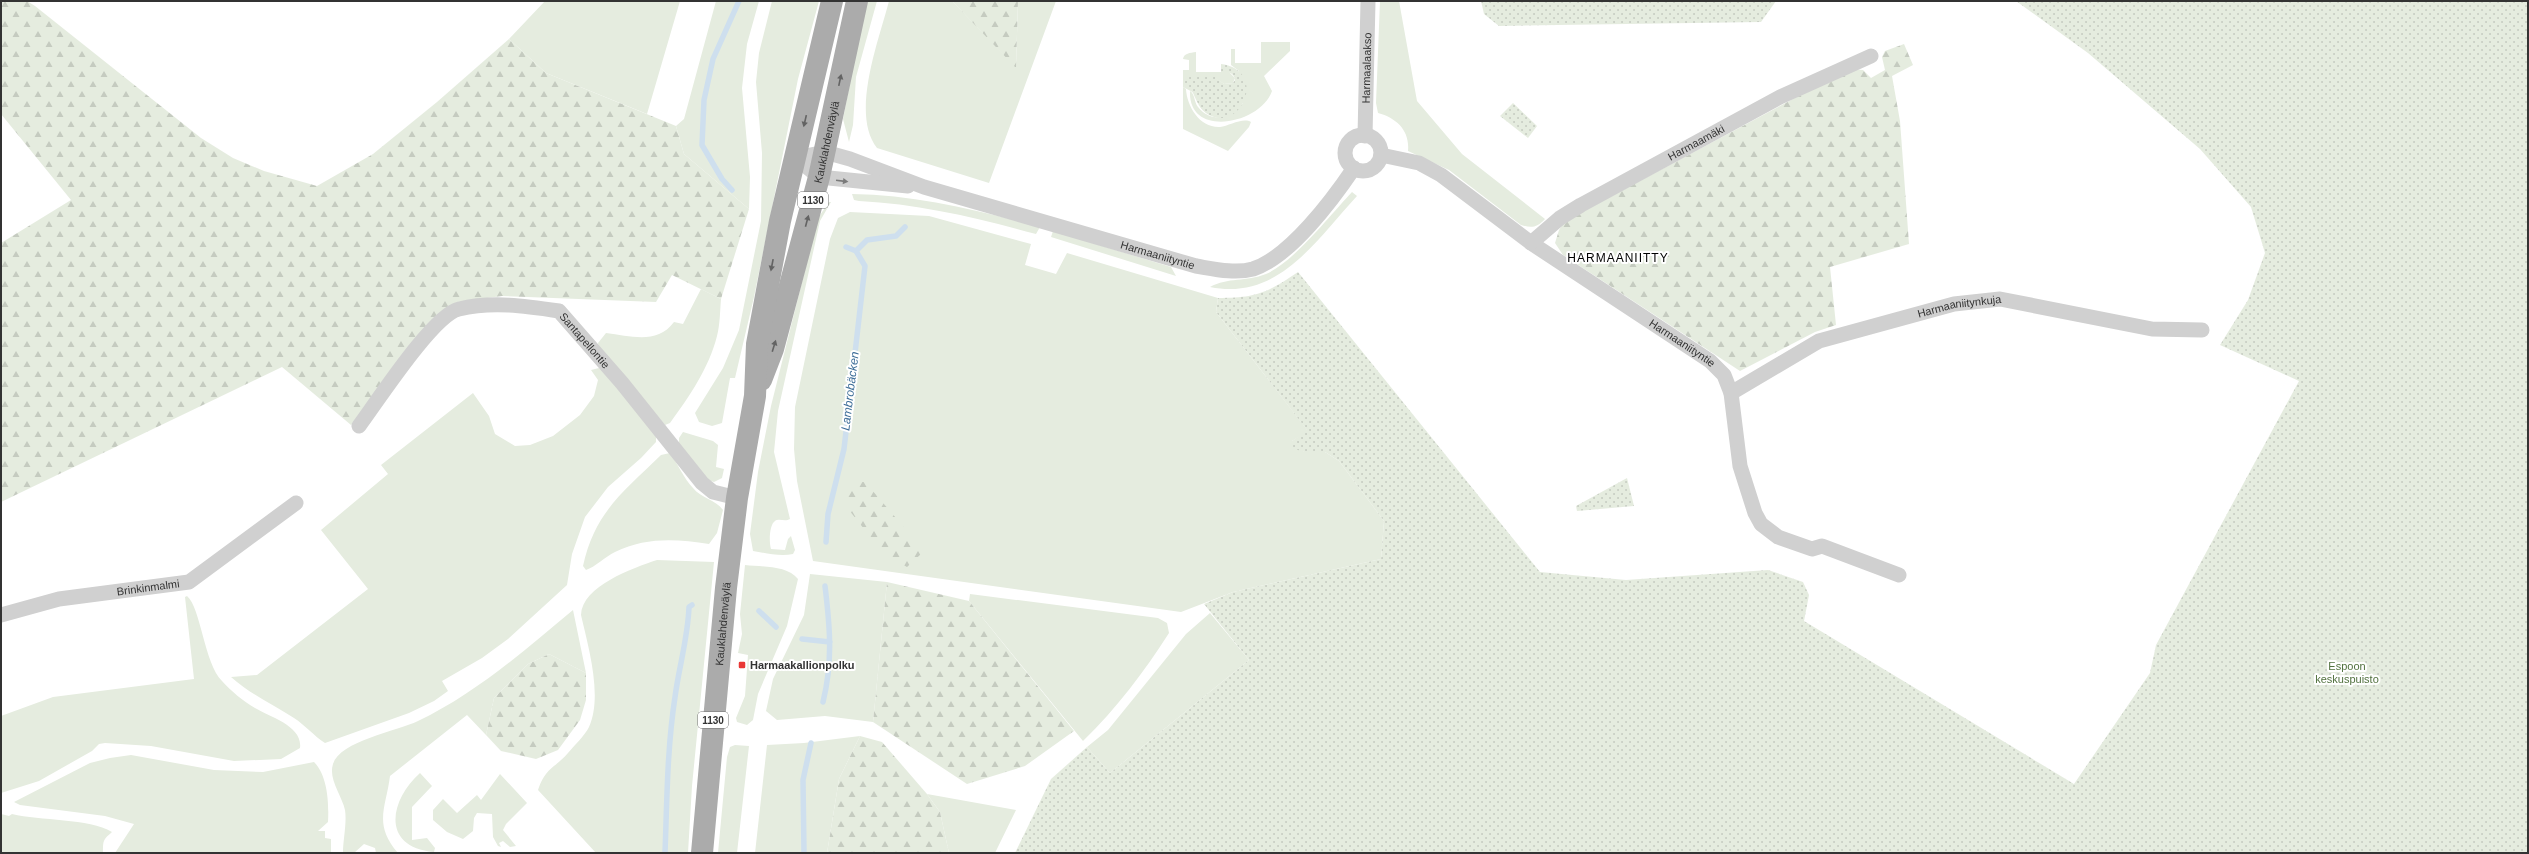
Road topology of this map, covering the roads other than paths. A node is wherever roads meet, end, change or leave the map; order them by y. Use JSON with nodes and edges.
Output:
{"nodes":[{"id":1,"x":832,"y":1,"type":"edge"},
{"id":2,"x":857,"y":1,"type":"edge"},
{"id":3,"x":1368,"y":1,"type":"edge"},
{"id":4,"x":1870,"y":56,"type":"dead end"},
{"id":5,"x":1365,"y":136,"type":"junction"},
{"id":6,"x":825,"y":152,"type":"junction"},
{"id":7,"x":1381,"y":155,"type":"junction"},
{"id":8,"x":796,"y":158,"type":"junction"},
{"id":9,"x":1354,"y":168,"type":"junction"},
{"id":10,"x":819,"y":177,"type":"junction"},
{"id":11,"x":924,"y":187,"type":"junction"},
{"id":12,"x":1531,"y":243,"type":"junction"},
{"id":13,"x":2202,"y":330,"type":"dead end"},
{"id":14,"x":1731,"y":393,"type":"junction"},
{"id":15,"x":755,"y":396,"type":"junction"},
{"id":16,"x":359,"y":426,"type":"dead end"},
{"id":17,"x":737,"y":498,"type":"junction"},
{"id":18,"x":296,"y":503,"type":"dead end"},
{"id":19,"x":1899,"y":575,"type":"dead end"},
{"id":20,"x":1,"y":615,"type":"edge"},
{"id":21,"x":702,"y":853,"type":"edge"}],
"edges":[{"from":1,"to":8,"type":"main road","name":"Kauklahdenväylä","number":"1130","one_way":true},
{"from":6,"to":2,"type":"main road","name":"Kauklahdenväylä","number":"1130","one_way":true},
{"from":3,"to":5,"type":"street","name":"Harmaalaakso"},
{"from":4,"to":12,"type":"street","name":"Harmaamäki"},
{"from":5,"to":7,"type":"street"},
{"from":5,"to":9,"type":"street"},
{"from":6,"to":8,"type":"street","name":"Harmaaniityntie"},
{"from":6,"to":10,"type":"main road","name":"Kauklahdenväylä","number":"1130"},
{"from":6,"to":11,"type":"street","name":"Harmaaniityntie"},
{"from":7,"to":9,"type":"street"},
{"from":7,"to":12,"type":"street","name":"Harmaaniityntie"},
{"from":8,"to":10,"type":"street","name":"Harmaaniityntie"},
{"from":8,"to":15,"type":"main road","name":"Kauklahdenväylä","number":"1130","one_way":true},
{"from":9,"to":11,"type":"street","name":"Harmaaniityntie"},
{"from":10,"to":11,"type":"street","name":"Harmaaniityntie","one_way":true},
{"from":15,"to":10,"type":"main road","name":"Kauklahdenväylä","number":"1130","one_way":true},
{"from":12,"to":14,"type":"street","name":"Harmaaniityntie"},
{"from":13,"to":14,"type":"street","name":"Harmaaniitynkuja"},
{"from":14,"to":19,"type":"street","name":"Harmaaniityntie"},
{"from":15,"to":17,"type":"main road","name":"Kauklahdenväylä","number":"1130"},
{"from":16,"to":17,"type":"street","name":"Santapellontie"},
{"from":17,"to":21,"type":"main road","name":"Kauklahdenväylä","number":"1130"},
{"from":18,"to":20,"type":"street","name":"Brinkinmalmi"}]}
